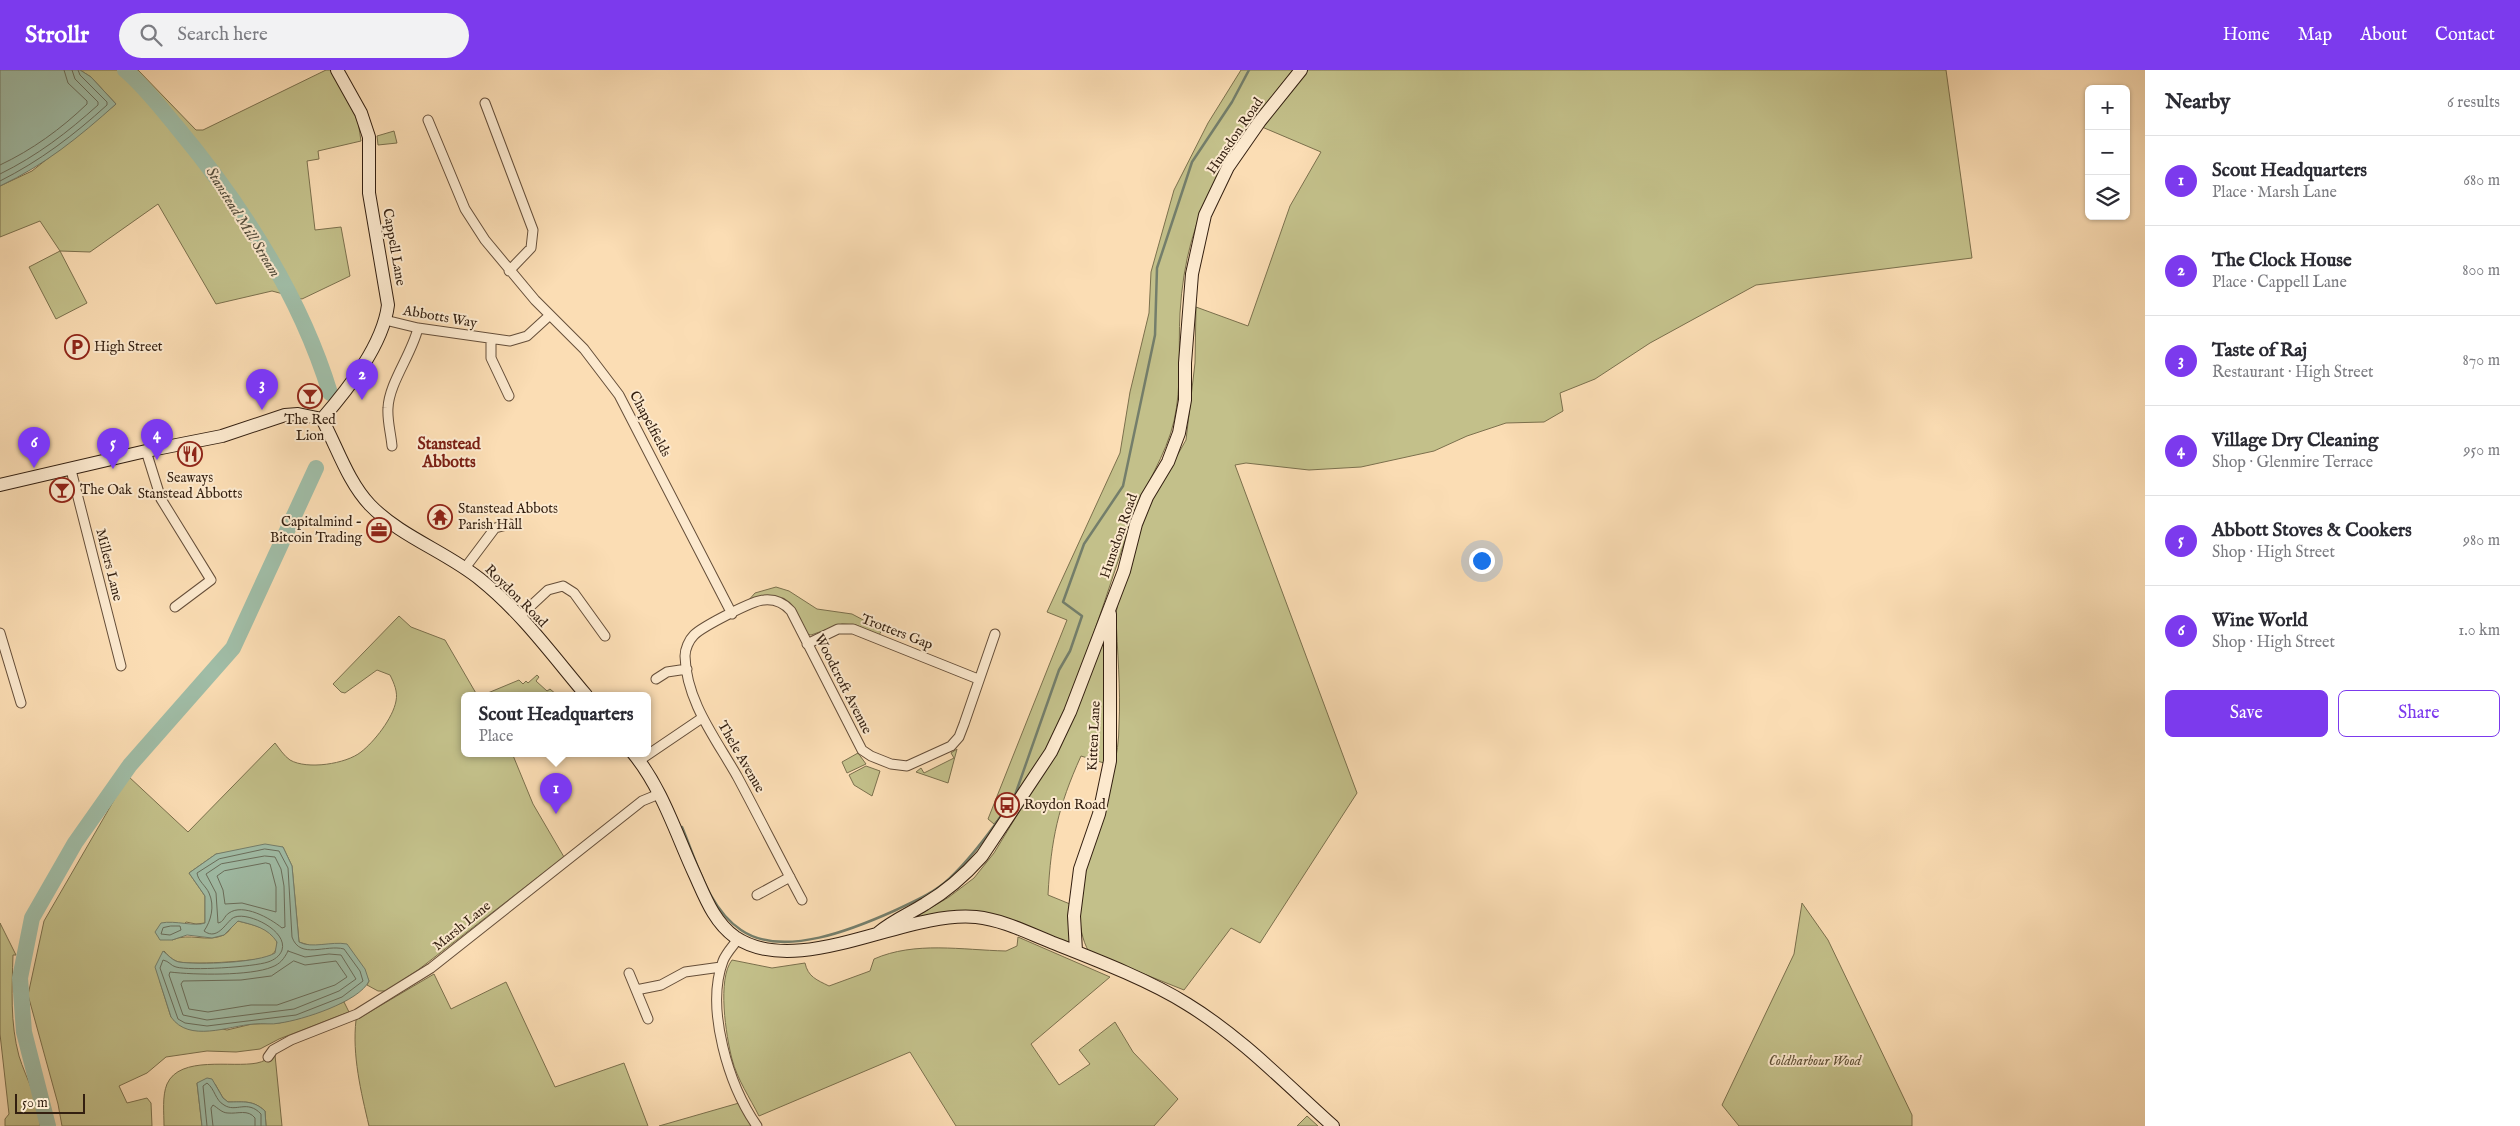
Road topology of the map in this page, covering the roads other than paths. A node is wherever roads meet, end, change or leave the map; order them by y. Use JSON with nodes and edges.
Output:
{"nodes":[{"id":1,"x":337,"y":70,"type":"edge"},
{"id":2,"x":1301,"y":70,"type":"edge"},
{"id":3,"x":486,"y":102,"type":"dead end"},
{"id":4,"x":428,"y":120,"type":"dead end"},
{"id":5,"x":509,"y":271,"type":"junction"},
{"id":6,"x":550,"y":315,"type":"junction"},
{"id":7,"x":385,"y":320,"type":"junction"},
{"id":8,"x":418,"y":328,"type":"junction"},
{"id":9,"x":491,"y":339,"type":"junction"},
{"id":10,"x":509,"y":396,"type":"dead end"},
{"id":11,"x":322,"y":419,"type":"junction"},
{"id":12,"x":392,"y":446,"type":"dead end"},
{"id":13,"x":146,"y":450,"type":"junction"},
{"id":14,"x":71,"y":470,"type":"junction"},
{"id":15,"x":0,"y":485,"type":"edge"},
{"id":16,"x":510,"y":524,"type":"dead end"},
{"id":17,"x":465,"y":568,"type":"junction"},
{"id":18,"x":175,"y":607,"type":"dead end"},
{"id":19,"x":1110,"y":608,"type":"junction"},
{"id":20,"x":732,"y":614,"type":"junction"},
{"id":21,"x":518,"y":617,"type":"junction"},
{"id":22,"x":0,"y":634,"type":"edge"},
{"id":23,"x":995,"y":634,"type":"dead end"},
{"id":24,"x":605,"y":636,"type":"dead end"},
{"id":25,"x":807,"y":644,"type":"junction"},
{"id":26,"x":121,"y":666,"type":"dead end"},
{"id":27,"x":687,"y":669,"type":"junction"},
{"id":28,"x":656,"y":679,"type":"dead end"},
{"id":29,"x":978,"y":679,"type":"junction"},
{"id":30,"x":583,"y":692,"type":"edge"},
{"id":31,"x":21,"y":703,"type":"dead end"},
{"id":32,"x":702,"y":718,"type":"junction"},
{"id":33,"x":651,"y":748,"type":"edge"},
{"id":34,"x":636,"y":757,"type":"edge"},
{"id":35,"x":659,"y":794,"type":"junction"},
{"id":36,"x":790,"y":877,"type":"junction"},
{"id":37,"x":757,"y":895,"type":"dead end"},
{"id":38,"x":802,"y":900,"type":"dead end"},
{"id":39,"x":878,"y":933,"type":"junction"},
{"id":40,"x":738,"y":939,"type":"junction"},
{"id":41,"x":1076,"y":951,"type":"junction"},
{"id":42,"x":721,"y":967,"type":"junction"},
{"id":43,"x":629,"y":973,"type":"dead end"},
{"id":44,"x":636,"y":990,"type":"junction"},
{"id":45,"x":648,"y":1019,"type":"dead end"},
{"id":46,"x":268,"y":1057,"type":"dead end"},
{"id":47,"x":757,"y":1126,"type":"edge"},
{"id":48,"x":1332,"y":1126,"type":"edge"}],
"edges":[{"from":1,"to":7,"type":"main road","name":"Cappell Lane"},
{"from":2,"to":19,"type":"main road","name":"Hunsdon Road"},
{"from":3,"to":5,"type":"street"},
{"from":4,"to":5,"type":"street","name":"Chapelfields"},
{"from":5,"to":6,"type":"street","name":"Chapelfields"},
{"from":6,"to":9,"type":"street","name":"Abbotts Way"},
{"from":6,"to":20,"type":"street","name":"Chapelfields"},
{"from":7,"to":8,"type":"street","name":"Abbotts Way"},
{"from":7,"to":11,"type":"main road","name":"Cappell Lane"},
{"from":8,"to":9,"type":"street","name":"Abbotts Way"},
{"from":8,"to":12,"type":"street"},
{"from":9,"to":10,"type":"street","name":"Abbotts Way"},
{"from":11,"to":13,"type":"main road"},
{"from":11,"to":17,"type":"main road","name":"Roydon Road"},
{"from":13,"to":14,"type":"main road"},
{"from":13,"to":18,"type":"street"},
{"from":14,"to":15,"type":"main road"},
{"from":14,"to":26,"type":"street","name":"Millers Lane"},
{"from":16,"to":17,"type":"street"},
{"from":17,"to":21,"type":"main road","name":"Roydon Road"},
{"from":19,"to":39,"type":"main road","name":"Hunsdon Road"},
{"from":19,"to":41,"type":"main road","name":"Kitten Lane"},
{"from":20,"to":25,"type":"street","name":"Woodcroft Avenue"},
{"from":20,"to":27,"type":"street","name":"Woodcroft Avenue"},
{"from":21,"to":24,"type":"street"},
{"from":21,"to":30,"type":"main road","name":"Roydon Road"},
{"from":22,"to":31,"type":"street"},
{"from":23,"to":29,"type":"street","name":"Woodcroft Avenue"},
{"from":25,"to":29,"type":"street","name":"Trotters Gap"},
{"from":25,"to":29,"type":"street","name":"Woodcroft Avenue"},
{"from":27,"to":28,"type":"street"},
{"from":27,"to":32,"type":"street","name":"Woodcroft Avenue"},
{"from":32,"to":33,"type":"street","name":"Thele Avenue"},
{"from":32,"to":36,"type":"street","name":"Thele Avenue"},
{"from":34,"to":35,"type":"main road"},
{"from":35,"to":40,"type":"main road"},
{"from":35,"to":46,"type":"street","name":"Marsh Lane"},
{"from":36,"to":37,"type":"street"},
{"from":36,"to":38,"type":"street","name":"Thele Avenue"},
{"from":39,"to":40,"type":"main road"},
{"from":39,"to":41,"type":"main road"},
{"from":40,"to":42,"type":"street"},
{"from":41,"to":48,"type":"main road"},
{"from":42,"to":44,"type":"street"},
{"from":42,"to":47,"type":"street"},
{"from":43,"to":44,"type":"street"},
{"from":44,"to":45,"type":"street"}]}
